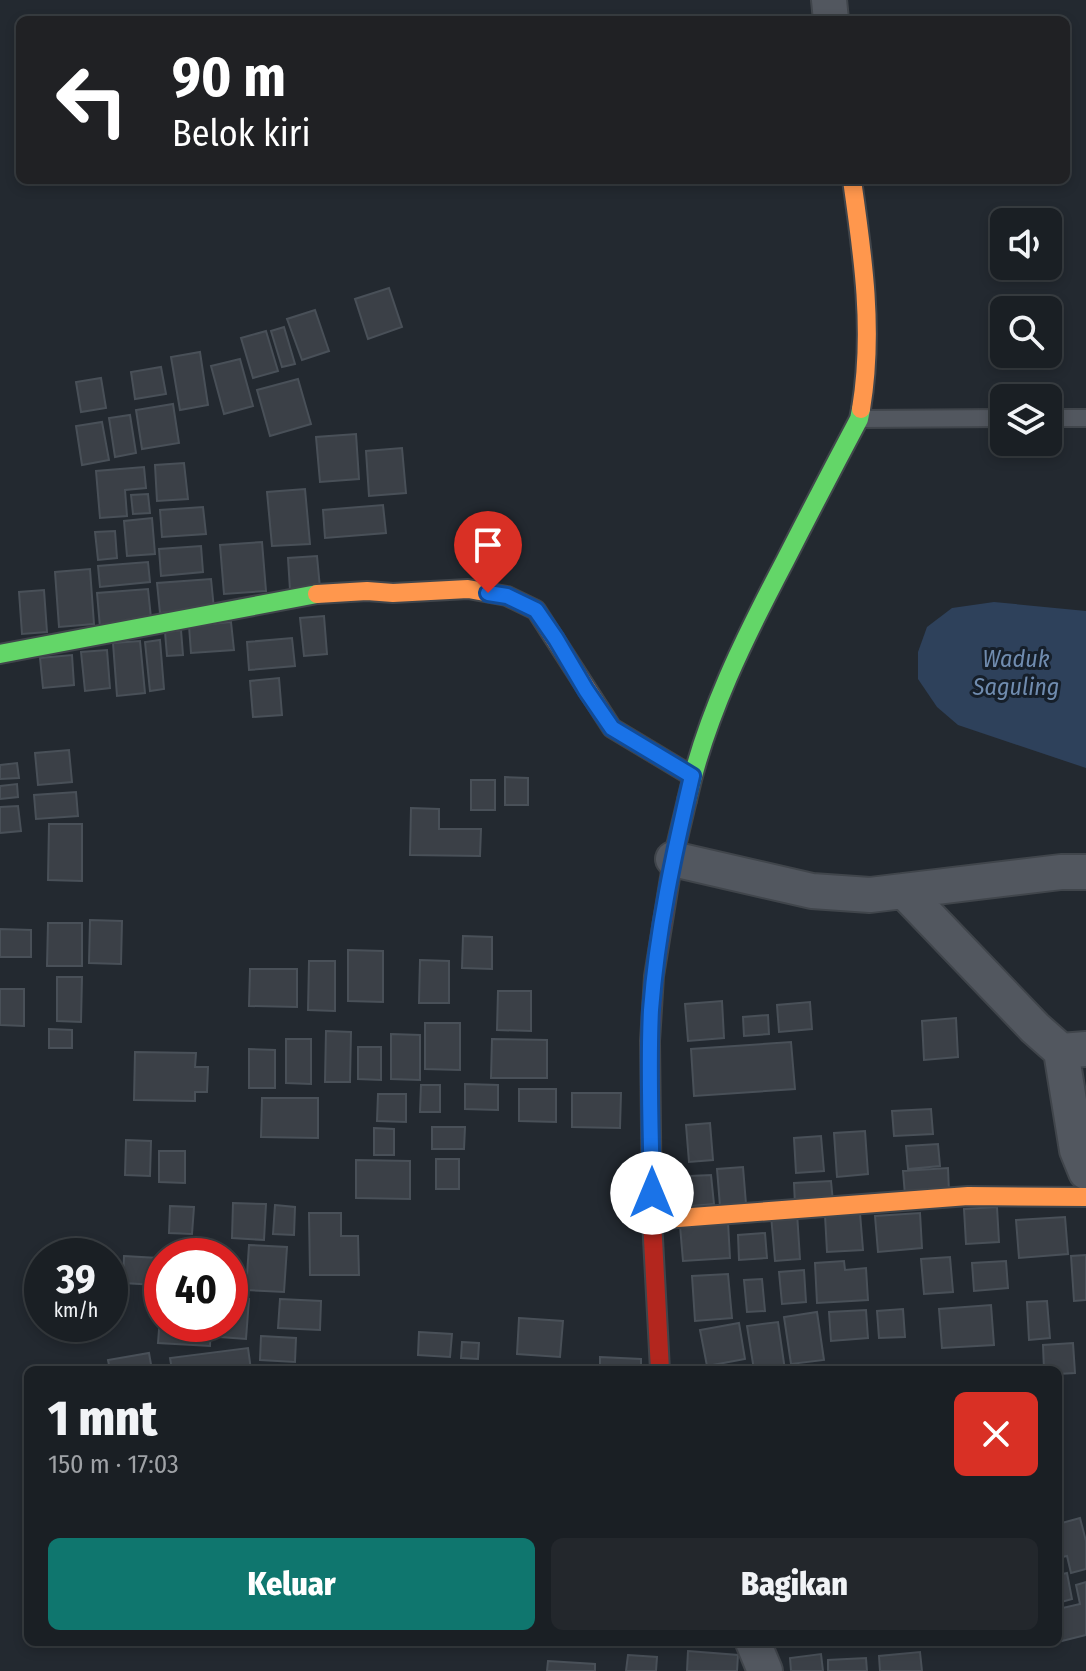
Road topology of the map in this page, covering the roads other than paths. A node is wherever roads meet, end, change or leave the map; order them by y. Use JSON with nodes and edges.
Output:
{"nodes":[{"id":1,"x":853,"y":184,"type":"edge"},
{"id":2,"x":990,"y":418,"type":"edge"},
{"id":3,"x":1062,"y":418,"type":"edge"},
{"id":4,"x":1086,"y":418,"type":"edge"},
{"id":5,"x":859,"y":419,"type":"junction"},
{"id":6,"x":0,"y":654,"type":"edge"},
{"id":7,"x":692,"y":776,"type":"junction"},
{"id":8,"x":673,"y":859,"type":"junction"},
{"id":9,"x":1086,"y":872,"type":"edge"},
{"id":10,"x":904,"y":891,"type":"junction"},
{"id":11,"x":1074,"y":1050,"type":"edge"},
{"id":12,"x":1086,"y":1172,"type":"edge"},
{"id":13,"x":1086,"y":1197,"type":"edge"},
{"id":14,"x":652,"y":1220,"type":"junction"},
{"id":15,"x":660,"y":1366,"type":"edge"},
{"id":16,"x":755,"y":1646,"type":"edge"},
{"id":17,"x":765,"y":1671,"type":"edge"}],
"edges":[{"from":1,"to":5,"type":"street"},
{"from":2,"to":5,"type":"lane"},
{"from":3,"to":4,"type":"lane"},
{"from":5,"to":7,"type":"street"},
{"from":6,"to":7,"type":"street"},
{"from":7,"to":8,"type":"street"},
{"from":8,"to":10,"type":"street"},
{"from":8,"to":14,"type":"street"},
{"from":9,"to":10,"type":"street"},
{"from":10,"to":11,"type":"street"},
{"from":11,"to":12,"type":"street"},
{"from":13,"to":14,"type":"street"},
{"from":14,"to":15,"type":"street"},
{"from":16,"to":17,"type":"street"}]}
